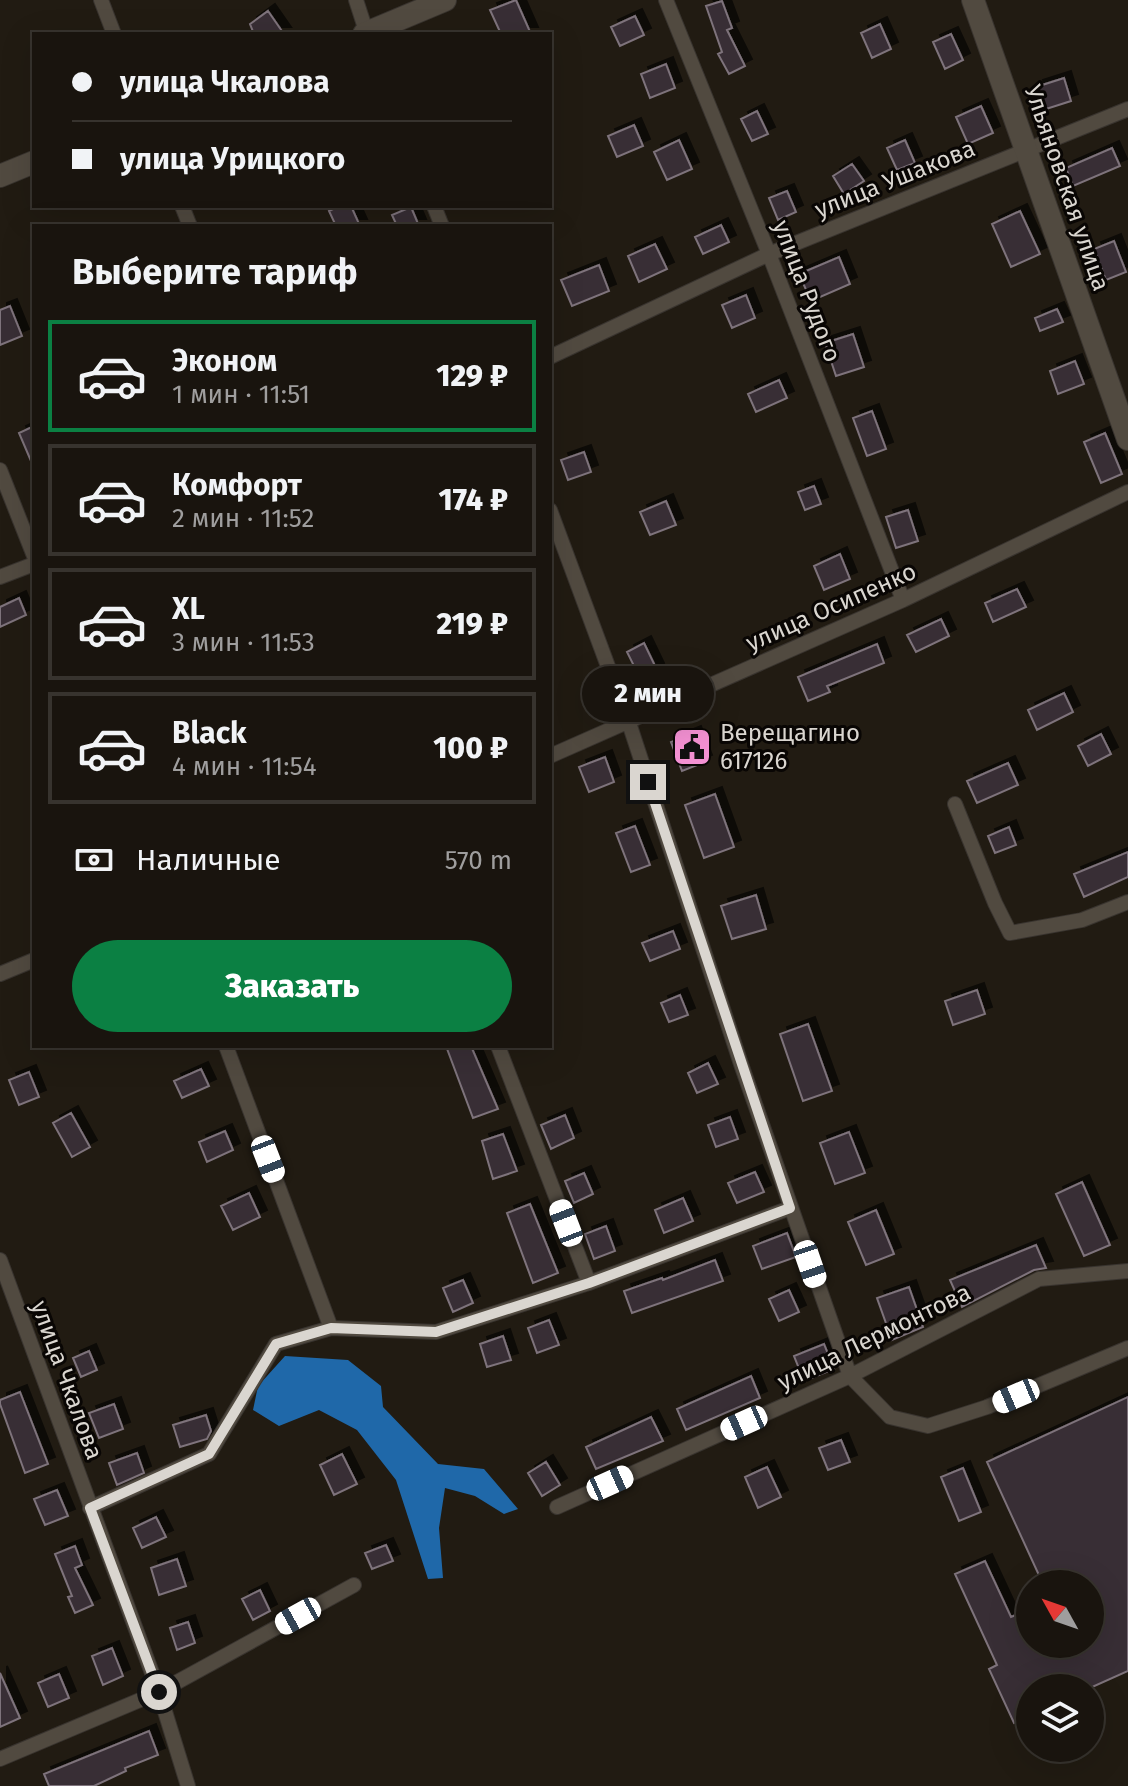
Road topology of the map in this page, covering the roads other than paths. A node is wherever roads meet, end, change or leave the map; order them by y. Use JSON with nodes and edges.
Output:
{"nodes":[{"id":1,"x":101,"y":0,"type":"edge"},
{"id":2,"x":356,"y":0,"type":"edge"},
{"id":3,"x":445,"y":0,"type":"edge"},
{"id":4,"x":666,"y":0,"type":"edge"},
{"id":5,"x":973,"y":0,"type":"edge"},
{"id":6,"x":113,"y":32,"type":"edge"},
{"id":7,"x":365,"y":32,"type":"edge"},
{"id":8,"x":371,"y":32,"type":"edge"},
{"id":9,"x":1128,"y":109,"type":"edge"},
{"id":10,"x":1025,"y":149,"type":"junction"},
{"id":11,"x":32,"y":163,"type":"edge"},
{"id":12,"x":0,"y":176,"type":"edge"},
{"id":13,"x":769,"y":254,"type":"junction"},
{"id":14,"x":552,"y":356,"type":"edge"},
{"id":15,"x":1128,"y":439,"type":"edge"},
{"id":16,"x":0,"y":470,"type":"edge"},
{"id":17,"x":1128,"y":492,"type":"edge"},
{"id":18,"x":552,"y":515,"type":"edge"},
{"id":19,"x":32,"y":551,"type":"edge"},
{"id":20,"x":32,"y":565,"type":"edge"},
{"id":21,"x":0,"y":577,"type":"edge"},
{"id":22,"x":903,"y":600,"type":"junction"},
{"id":23,"x":629,"y":723,"type":"junction"},
{"id":24,"x":552,"y":755,"type":"edge"},
{"id":25,"x":955,"y":804,"type":"dead end"},
{"id":26,"x":1128,"y":902,"type":"edge"},
{"id":27,"x":32,"y":961,"type":"edge"},
{"id":28,"x":0,"y":974,"type":"edge"},
{"id":29,"x":227,"y":1048,"type":"edge"},
{"id":30,"x":499,"y":1048,"type":"edge"},
{"id":31,"x":790,"y":1208,"type":"junction"},
{"id":32,"x":0,"y":1260,"type":"edge"},
{"id":33,"x":1128,"y":1271,"type":"edge"},
{"id":34,"x":589,"y":1283,"type":"junction"},
{"id":35,"x":331,"y":1328,"type":"junction"},
{"id":36,"x":1128,"y":1348,"type":"edge"},
{"id":37,"x":850,"y":1376,"type":"junction"},
{"id":38,"x":557,"y":1507,"type":"dead end"},
{"id":39,"x":90,"y":1508,"type":"junction"},
{"id":40,"x":354,"y":1585,"type":"dead end"},
{"id":41,"x":159,"y":1692,"type":"junction"},
{"id":42,"x":0,"y":1759,"type":"edge"},
{"id":43,"x":188,"y":1786,"type":"edge"}],
"edges":[{"from":1,"to":6,"type":"street"},
{"from":2,"to":7,"type":"street"},
{"from":3,"to":8,"type":"street"},
{"from":4,"to":13,"type":"street","name":"улица Рудого"},
{"from":5,"to":10,"type":"street","name":"Ульяновская улица"},
{"from":9,"to":10,"type":"street","name":"улица Ушакова"},
{"from":10,"to":13,"type":"street","name":"улица Ушакова"},
{"from":10,"to":15,"type":"street","name":"Ульяновская улица"},
{"from":11,"to":12,"type":"street"},
{"from":13,"to":14,"type":"street","name":"улица Ушакова"},
{"from":13,"to":22,"type":"street","name":"улица Рудого"},
{"from":16,"to":19,"type":"street"},
{"from":17,"to":22,"type":"street","name":"улица Осипенко"},
{"from":18,"to":23,"type":"street"},
{"from":20,"to":21,"type":"street"},
{"from":22,"to":23,"type":"street","name":"улица Осипенко"},
{"from":23,"to":24,"type":"street","name":"улица Осипенко"},
{"from":23,"to":31,"type":"street"},
{"from":25,"to":26,"type":"street"},
{"from":27,"to":28,"type":"street"},
{"from":29,"to":35,"type":"street"},
{"from":30,"to":34,"type":"street"},
{"from":31,"to":34,"type":"street"},
{"from":31,"to":37,"type":"street"},
{"from":32,"to":39,"type":"street","name":"улица Чкалова"},
{"from":33,"to":37,"type":"street","name":"улица Лермонтова"},
{"from":34,"to":35,"type":"street"},
{"from":35,"to":39,"type":"street"},
{"from":36,"to":37,"type":"street"},
{"from":37,"to":38,"type":"street","name":"улица Лермонтова"},
{"from":39,"to":41,"type":"street","name":"улица Чкалова"},
{"from":40,"to":41,"type":"street"},
{"from":41,"to":42,"type":"street"},
{"from":41,"to":43,"type":"street","name":"улица Чкалова"}]}
